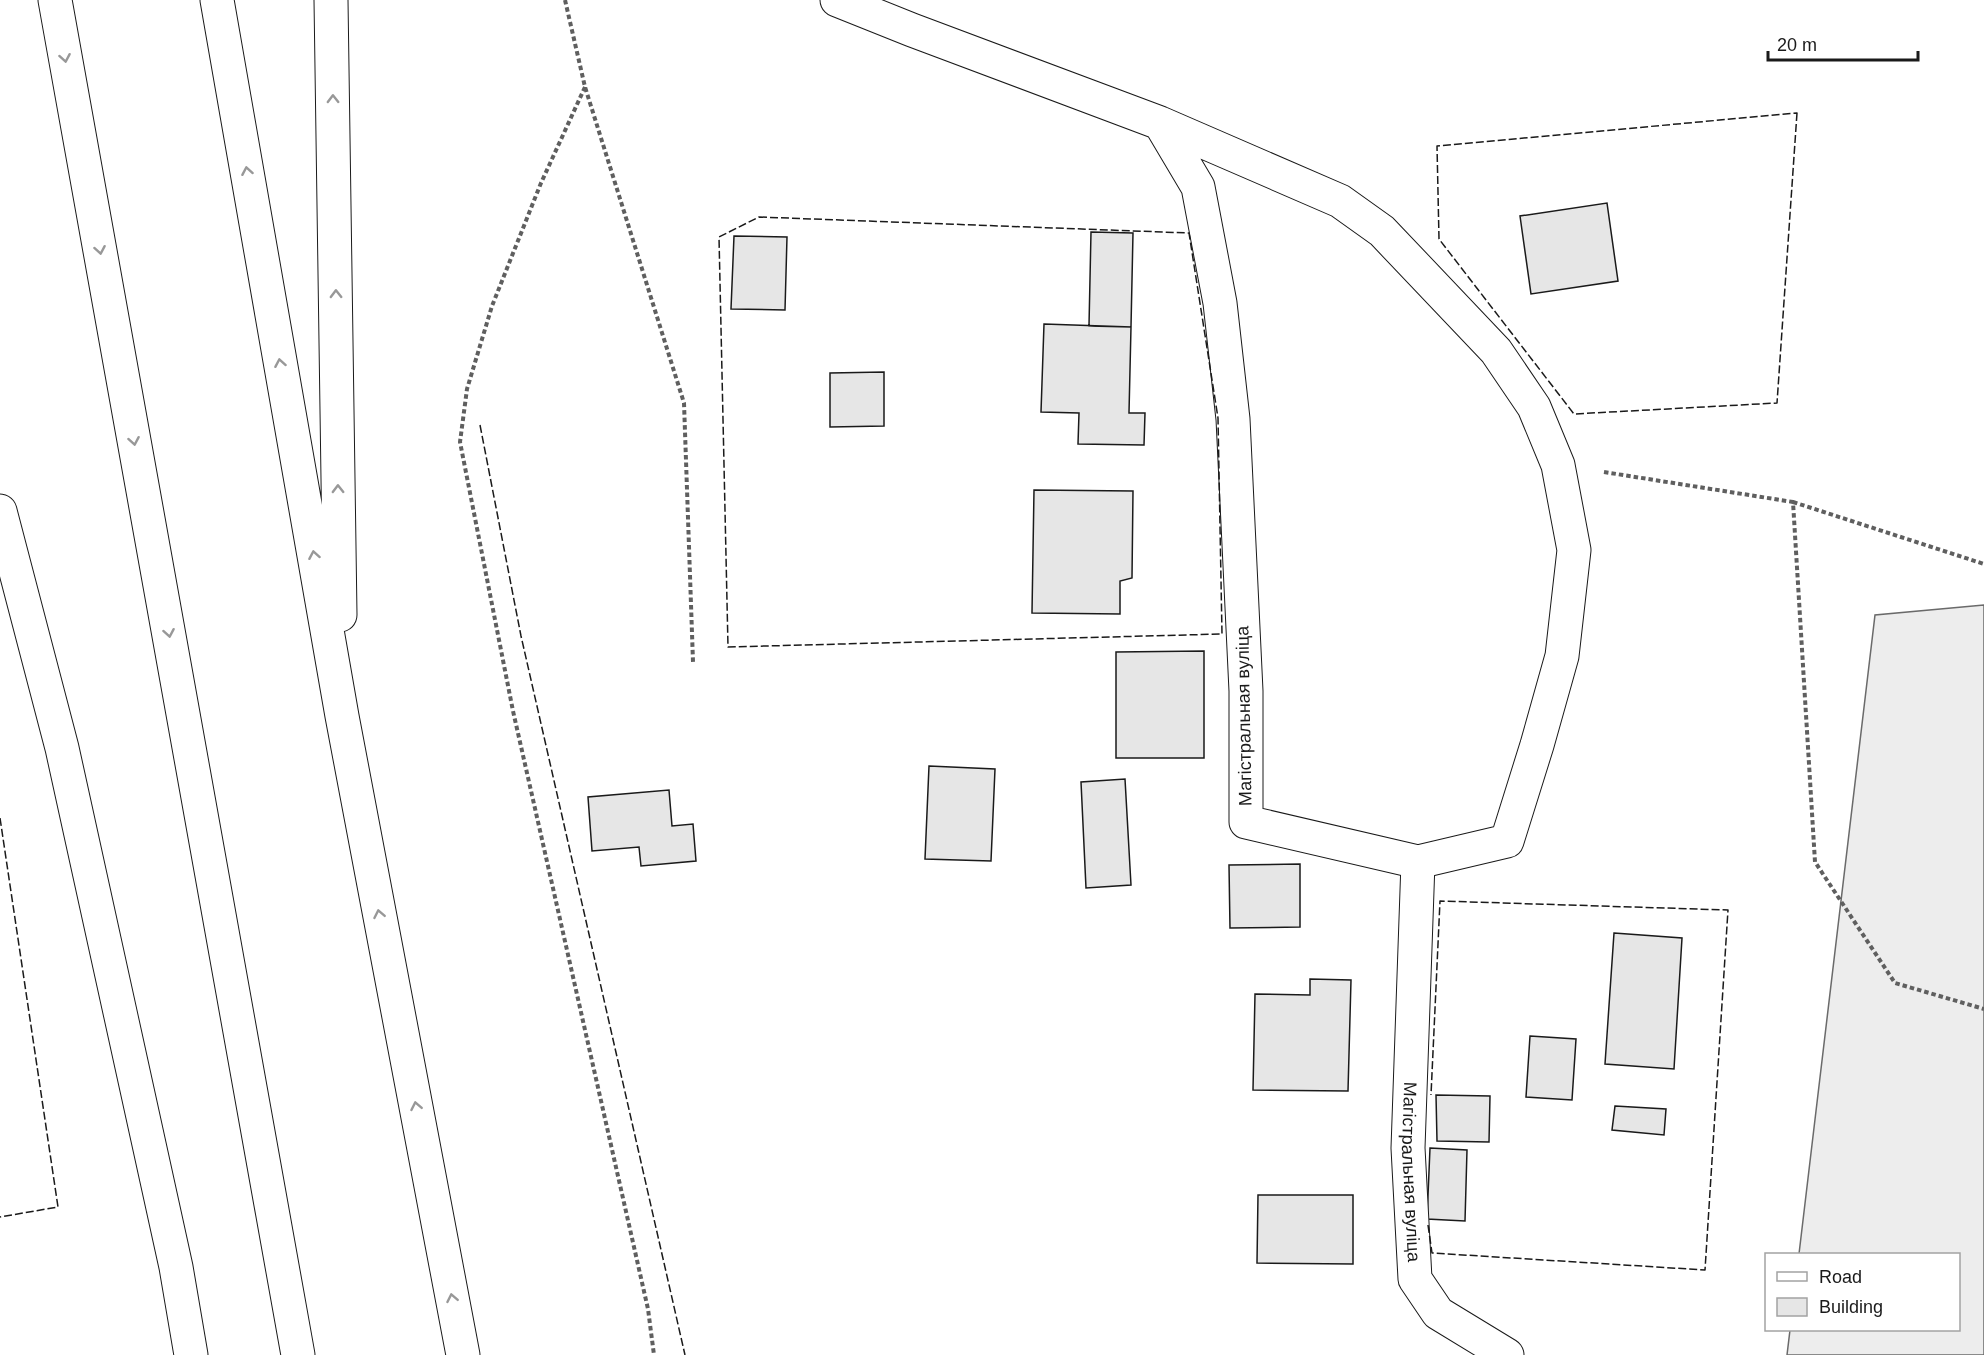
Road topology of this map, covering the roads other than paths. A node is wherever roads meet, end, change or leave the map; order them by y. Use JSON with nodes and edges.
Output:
{"nodes":[{"id":1,"x":55,"y":0,"type":"edge"},
{"id":2,"x":217,"y":0,"type":"edge"},
{"id":3,"x":331,"y":0,"type":"edge"},
{"id":4,"x":837,"y":0,"type":"edge"},
{"id":5,"x":1160,"y":123,"type":"junction"},
{"id":6,"x":0,"y":511,"type":"edge"},
{"id":7,"x":342,"y":716,"type":"junction"},
{"id":8,"x":1418,"y":862,"type":"junction"},
{"id":9,"x":191,"y":1355,"type":"edge"},
{"id":10,"x":298,"y":1355,"type":"edge"},
{"id":11,"x":463,"y":1355,"type":"edge"},
{"id":12,"x":1507,"y":1355,"type":"edge"}],
"edges":[{"from":1,"to":10,"type":"main road","one_way":true},
{"from":7,"to":2,"type":"main road","one_way":true},
{"from":7,"to":3,"type":"main road","one_way":true},
{"from":4,"to":5,"type":"main road"},
{"from":5,"to":8,"type":"main road","name":"Магістральная вуліца"},
{"from":5,"to":8,"type":"main road"},
{"from":6,"to":9,"type":"main road"},
{"from":11,"to":7,"type":"main road","one_way":true},
{"from":8,"to":12,"type":"main road","name":"Магістральная вуліца"}]}
